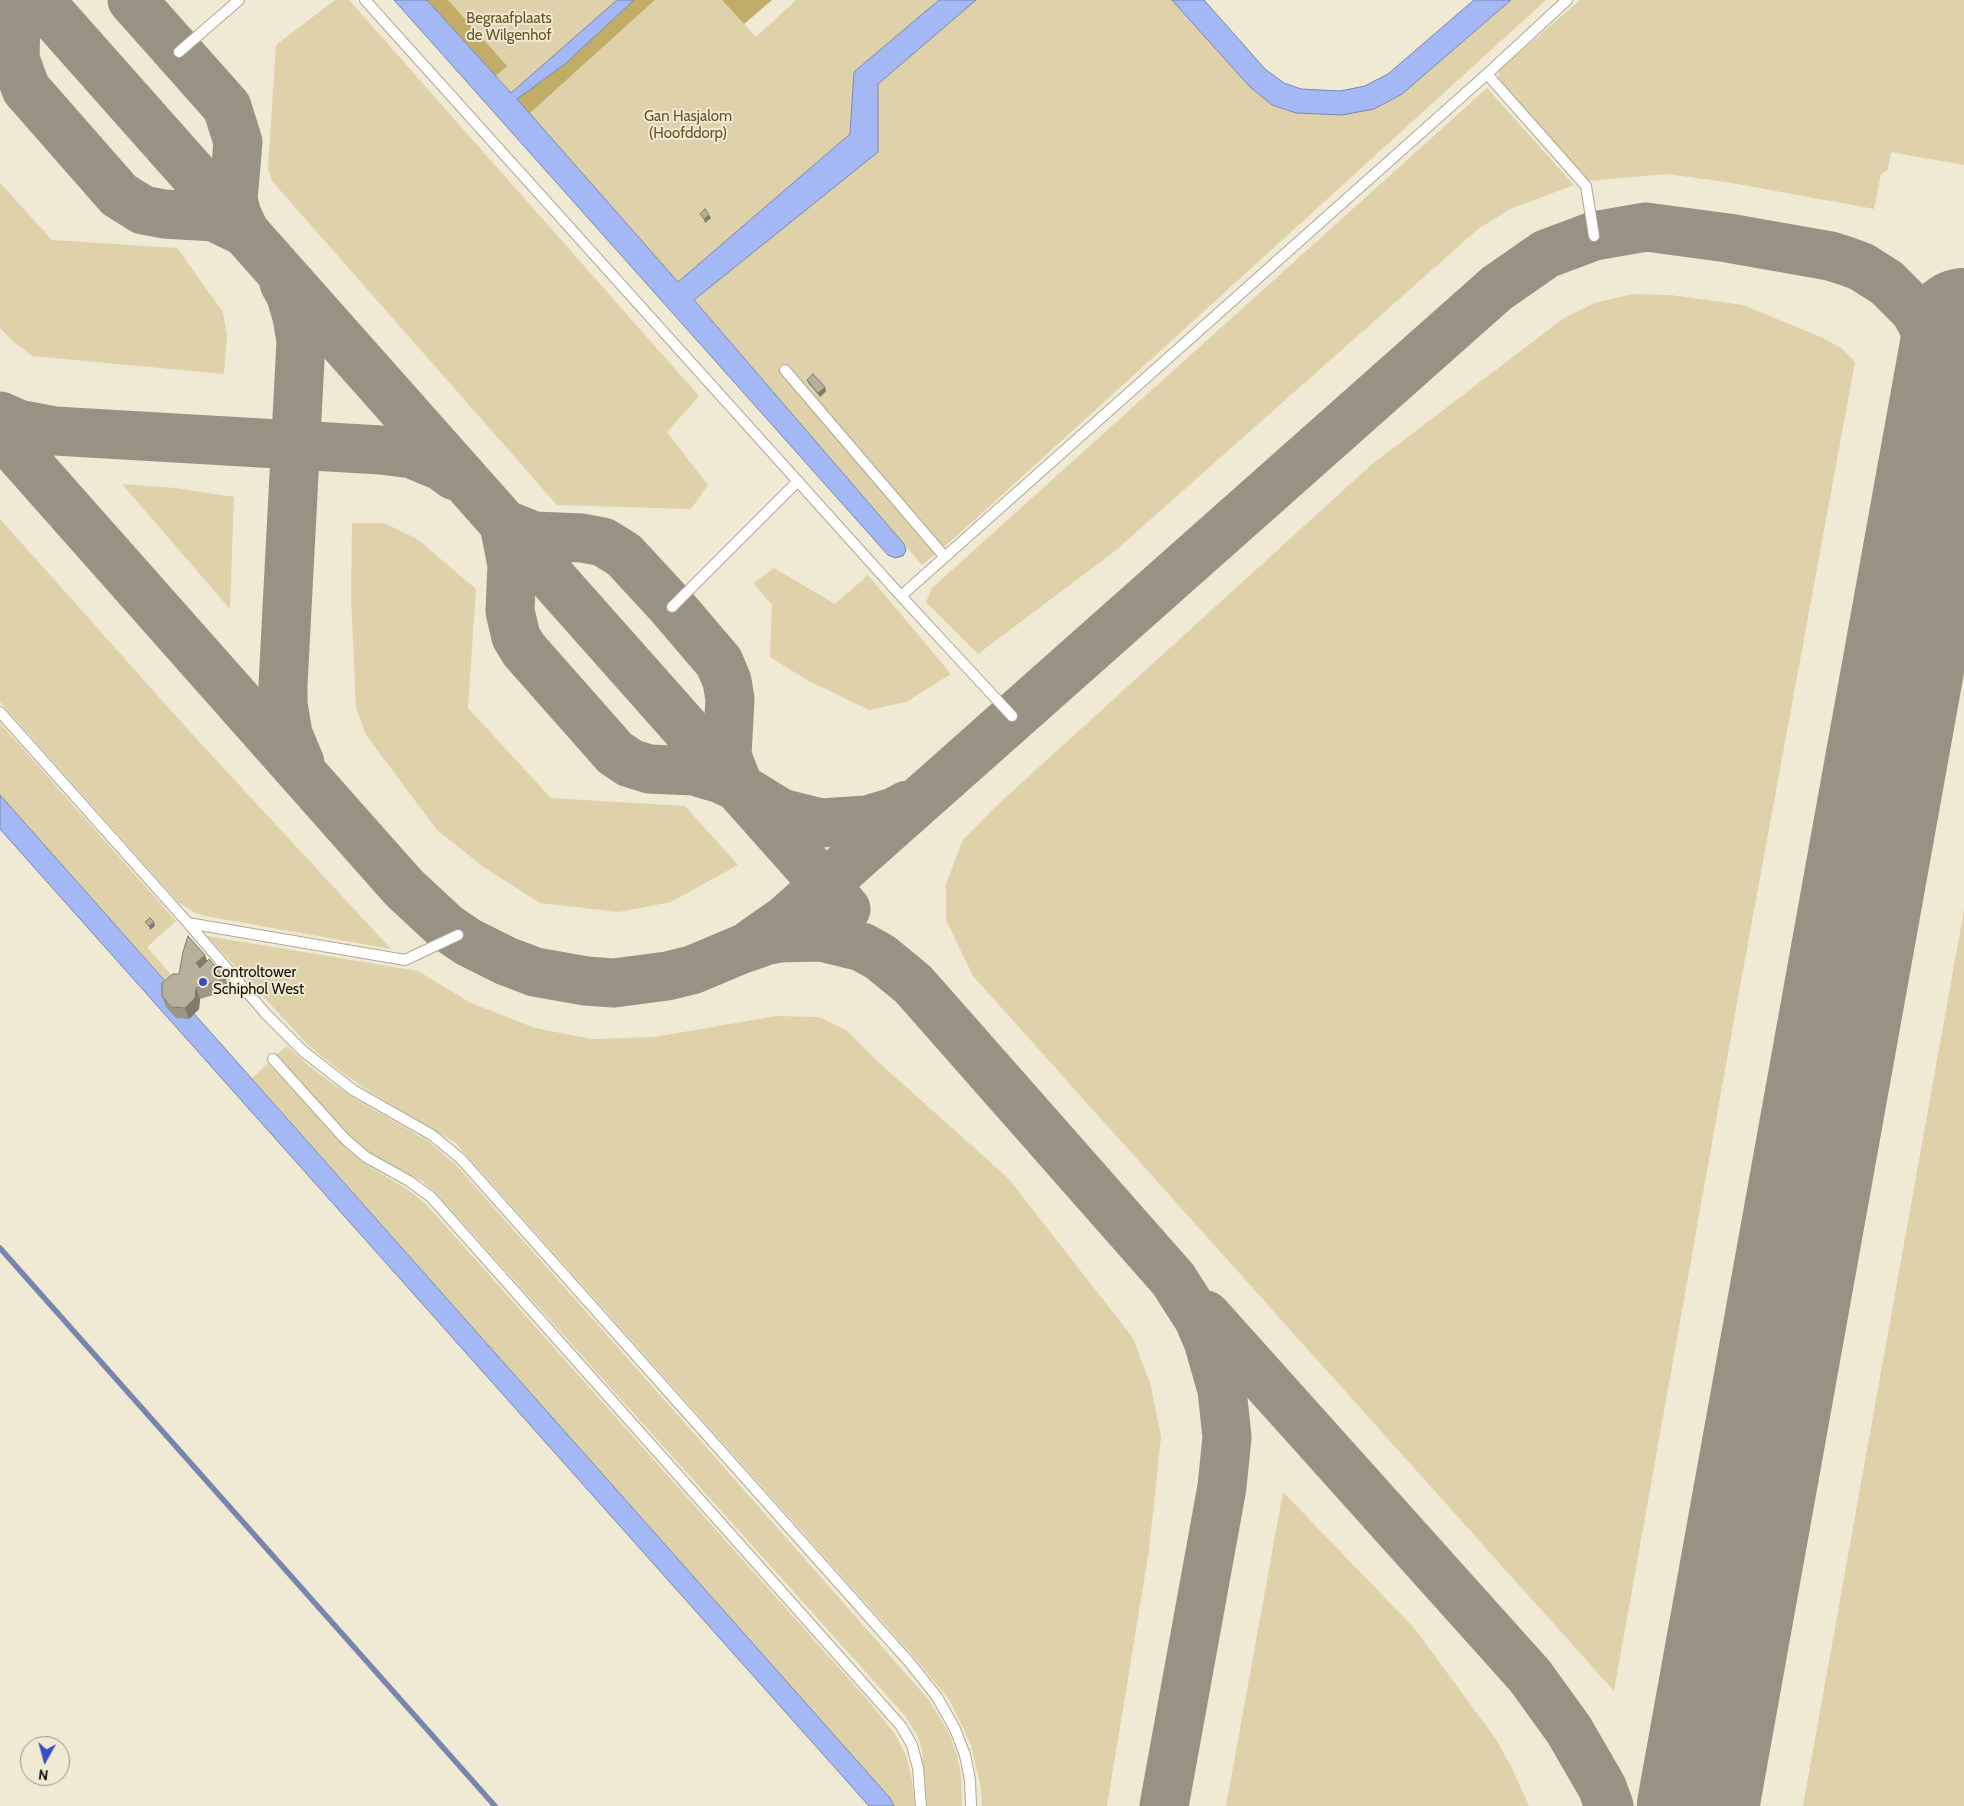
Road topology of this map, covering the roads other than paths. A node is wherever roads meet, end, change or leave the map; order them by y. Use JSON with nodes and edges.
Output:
{"nodes":[{"id":1,"x":239,"y":0,"type":"edge"},
{"id":2,"x":365,"y":0,"type":"edge"},
{"id":3,"x":1567,"y":0,"type":"edge"},
{"id":4,"x":179,"y":52,"type":"dead end"},
{"id":5,"x":1487,"y":74,"type":"junction"},
{"id":6,"x":1594,"y":236,"type":"dead end"},
{"id":7,"x":785,"y":370,"type":"dead end"},
{"id":8,"x":798,"y":481,"type":"junction"},
{"id":9,"x":944,"y":556,"type":"junction"},
{"id":10,"x":901,"y":596,"type":"junction"},
{"id":11,"x":672,"y":607,"type":"dead end"},
{"id":12,"x":0,"y":712,"type":"edge"},
{"id":13,"x":1012,"y":716,"type":"dead end"},
{"id":14,"x":188,"y":923,"type":"junction"},
{"id":15,"x":458,"y":935,"type":"dead end"},
{"id":16,"x":273,"y":1059,"type":"dead end"},
{"id":17,"x":921,"y":1806,"type":"edge"},
{"id":18,"x":971,"y":1806,"type":"edge"}],
"edges":[{"from":1,"to":4,"type":"lane"},
{"from":2,"to":8,"type":"lane"},
{"from":3,"to":5,"type":"lane"},
{"from":5,"to":6,"type":"lane"},
{"from":5,"to":9,"type":"lane"},
{"from":7,"to":9,"type":"lane"},
{"from":8,"to":10,"type":"lane"},
{"from":8,"to":11,"type":"lane"},
{"from":9,"to":10,"type":"lane"},
{"from":10,"to":13,"type":"lane"},
{"from":12,"to":14,"type":"lane"},
{"from":14,"to":15,"type":"lane"},
{"from":14,"to":18,"type":"lane"},
{"from":16,"to":17,"type":"lane"}]}
